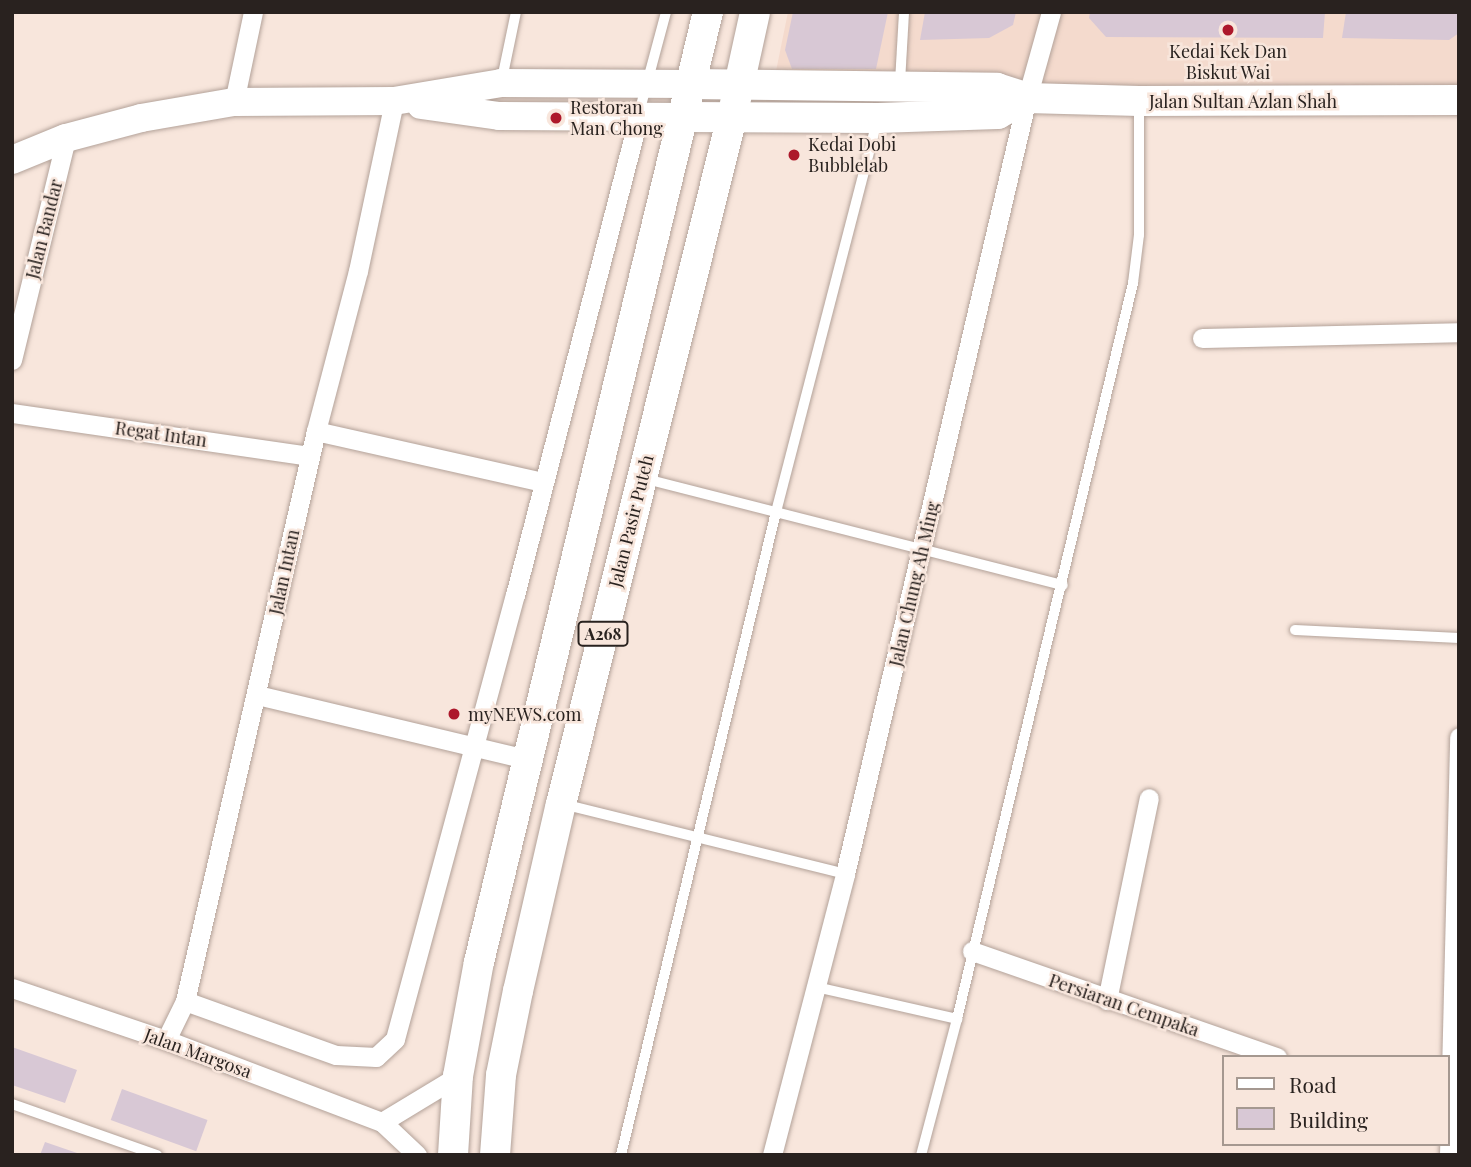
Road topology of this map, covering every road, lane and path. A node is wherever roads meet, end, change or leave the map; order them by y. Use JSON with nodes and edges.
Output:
{"nodes":[{"id":1,"x":253,"y":12,"type":"edge"},
{"id":2,"x":516,"y":12,"type":"edge"},
{"id":3,"x":666,"y":12,"type":"edge"},
{"id":4,"x":708,"y":12,"type":"edge"},
{"id":5,"x":755,"y":12,"type":"edge"},
{"id":6,"x":904,"y":12,"type":"edge"},
{"id":7,"x":1051,"y":12,"type":"edge"},
{"id":8,"x":501,"y":83,"type":"junction"},
{"id":9,"x":646,"y":83,"type":"junction"},
{"id":10,"x":691,"y":84,"type":"junction"},
{"id":11,"x":739,"y":84,"type":"junction"},
{"id":12,"x":900,"y":86,"type":"junction"},
{"id":13,"x":1027,"y":97,"type":"junction"},
{"id":14,"x":1459,"y":100,"type":"edge"},
{"id":15,"x":394,"y":101,"type":"junction"},
{"id":16,"x":1139,"y":101,"type":"junction"},
{"id":17,"x":234,"y":102,"type":"junction"},
{"id":18,"x":639,"y":117,"type":"junction"},
{"id":19,"x":683,"y":117,"type":"junction"},
{"id":20,"x":732,"y":117,"type":"junction"},
{"id":21,"x":878,"y":118,"type":"junction"},
{"id":22,"x":66,"y":138,"type":"junction"},
{"id":23,"x":12,"y":160,"type":"edge"},
{"id":24,"x":1459,"y":326,"type":"edge"},
{"id":25,"x":1459,"y":332,"type":"edge"},
{"id":26,"x":1202,"y":338,"type":"dead end"},
{"id":27,"x":1459,"y":343,"type":"edge"},
{"id":28,"x":12,"y":360,"type":"edge"},
{"id":29,"x":12,"y":413,"type":"edge"},
{"id":30,"x":316,"y":431,"type":"junction"},
{"id":31,"x":310,"y":456,"type":"junction"},
{"id":32,"x":642,"y":478,"type":"junction"},
{"id":33,"x":542,"y":482,"type":"junction"},
{"id":34,"x":776,"y":512,"type":"junction"},
{"id":35,"x":922,"y":550,"type":"junction"},
{"id":36,"x":1063,"y":585,"type":"junction"},
{"id":37,"x":1295,"y":630,"type":"dead end"},
{"id":38,"x":1459,"y":638,"type":"edge"},
{"id":39,"x":257,"y":695,"type":"junction"},
{"id":40,"x":1459,"y":737,"type":"edge"},
{"id":41,"x":474,"y":749,"type":"junction"},
{"id":42,"x":528,"y":760,"type":"junction"},
{"id":43,"x":1149,"y":798,"type":"dead end"},
{"id":44,"x":561,"y":804,"type":"junction"},
{"id":45,"x":1457,"y":829,"type":"edge"},
{"id":46,"x":697,"y":837,"type":"junction"},
{"id":47,"x":845,"y":874,"type":"junction"},
{"id":48,"x":1456,"y":924,"type":"edge"},
{"id":49,"x":972,"y":951,"type":"junction"},
{"id":50,"x":816,"y":986,"type":"junction"},
{"id":51,"x":12,"y":988,"type":"edge"},
{"id":52,"x":1107,"y":1000,"type":"junction"},
{"id":53,"x":185,"y":1001,"type":"junction"},
{"id":54,"x":957,"y":1019,"type":"junction"},
{"id":55,"x":166,"y":1040,"type":"junction"},
{"id":56,"x":1271,"y":1055,"type":"edge"},
{"id":57,"x":1450,"y":1055,"type":"edge"},
{"id":58,"x":458,"y":1076,"type":"junction"},
{"id":59,"x":12,"y":1104,"type":"edge"},
{"id":60,"x":382,"y":1122,"type":"junction"},
{"id":61,"x":157,"y":1155,"type":"edge"},
{"id":62,"x":417,"y":1155,"type":"edge"},
{"id":63,"x":453,"y":1155,"type":"edge"},
{"id":64,"x":495,"y":1155,"type":"edge"},
{"id":65,"x":621,"y":1155,"type":"edge"},
{"id":66,"x":772,"y":1155,"type":"edge"},
{"id":67,"x":921,"y":1155,"type":"edge"}],
"edges":[{"from":1,"to":17,"type":"street"},
{"from":2,"to":8,"type":"lane"},
{"from":3,"to":9,"type":"lane"},
{"from":4,"to":10,"type":"main road","number":"A268"},
{"from":5,"to":11,"type":"main road","name":"Jalan Pasir Puteh","number":"A268"},
{"from":6,"to":12,"type":"lane"},
{"from":7,"to":13,"type":"street","name":"Jalan Chung Ah Ming"},
{"from":8,"to":9,"type":"main road","name":"Jalan Sultan Azlan Shah"},
{"from":8,"to":15,"type":"main road","name":"Jalan Sultan Azlan Shah"},
{"from":9,"to":10,"type":"main road","name":"Jalan Sultan Azlan Shah"},
{"from":9,"to":18,"type":"lane"},
{"from":10,"to":11,"type":"main road","name":"Jalan Sultan Azlan Shah"},
{"from":10,"to":19,"type":"main road","number":"A268"},
{"from":11,"to":12,"type":"main road","name":"Jalan Sultan Azlan Shah"},
{"from":11,"to":20,"type":"main road","name":"Jalan Pasir Puteh","number":"A268"},
{"from":12,"to":13,"type":"main road","name":"Jalan Sultan Azlan Shah"},
{"from":13,"to":16,"type":"main road","name":"Jalan Sultan Azlan Shah"},
{"from":13,"to":21,"type":"main road"},
{"from":13,"to":35,"type":"street","name":"Jalan Chung Ah Ming"},
{"from":14,"to":16,"type":"main road","name":"Jalan Sultan Azlan Shah"},
{"from":15,"to":17,"type":"main road"},
{"from":15,"to":18,"type":"main road"},
{"from":15,"to":30,"type":"street","name":"Jalan Intan"},
{"from":16,"to":36,"type":"lane"},
{"from":17,"to":22,"type":"main road"},
{"from":18,"to":19,"type":"main road"},
{"from":18,"to":33,"type":"street"},
{"from":19,"to":20,"type":"main road"},
{"from":19,"to":42,"type":"main road","number":"A268"},
{"from":20,"to":21,"type":"main road"},
{"from":20,"to":32,"type":"main road","name":"Jalan Pasir Puteh","number":"A268"},
{"from":21,"to":34,"type":"lane"},
{"from":22,"to":23,"type":"main road"},
{"from":22,"to":28,"type":"street","name":"Jalan Bandar"},
{"from":24,"to":25,"type":"street"},
{"from":25,"to":26,"type":"street"},
{"from":25,"to":27,"type":"street"},
{"from":29,"to":31,"type":"street","name":"Regat Intan"},
{"from":30,"to":31,"type":"street","name":"Jalan Intan"},
{"from":30,"to":33,"type":"street"},
{"from":31,"to":39,"type":"street","name":"Jalan Intan"},
{"from":32,"to":34,"type":"lane"},
{"from":32,"to":44,"type":"main road","name":"Jalan Pasir Puteh","number":"A268"},
{"from":33,"to":41,"type":"street"},
{"from":34,"to":35,"type":"lane"},
{"from":34,"to":46,"type":"lane"},
{"from":35,"to":36,"type":"lane"},
{"from":35,"to":47,"type":"street","name":"Jalan Chung Ah Ming"},
{"from":36,"to":49,"type":"lane"},
{"from":37,"to":38,"type":"lane"},
{"from":39,"to":41,"type":"street"},
{"from":39,"to":53,"type":"street","name":"Jalan Intan"},
{"from":40,"to":45,"type":"street"},
{"from":41,"to":42,"type":"street"},
{"from":41,"to":53,"type":"street"},
{"from":42,"to":58,"type":"main road","number":"A268"},
{"from":43,"to":52,"type":"street"},
{"from":44,"to":46,"type":"lane"},
{"from":44,"to":64,"type":"main road","name":"Jalan Pasir Puteh","number":"A268"},
{"from":45,"to":48,"type":"street"},
{"from":46,"to":47,"type":"lane"},
{"from":46,"to":65,"type":"lane"},
{"from":47,"to":50,"type":"street","name":"Jalan Chung Ah Ming"},
{"from":48,"to":57,"type":"street"},
{"from":49,"to":52,"type":"street","name":"Persiaran Cempaka"},
{"from":49,"to":54,"type":"lane"},
{"from":50,"to":54,"type":"lane"},
{"from":50,"to":66,"type":"street","name":"Jalan Chung Ah Ming"},
{"from":51,"to":55,"type":"street","name":"Jalan Margosa"},
{"from":52,"to":56,"type":"street","name":"Persiaran Cempaka"},
{"from":53,"to":55,"type":"street","name":"Jalan Intan"},
{"from":54,"to":67,"type":"lane"},
{"from":55,"to":60,"type":"street","name":"Jalan Margosa"},
{"from":58,"to":60,"type":"street"},
{"from":58,"to":63,"type":"main road","number":"A268"},
{"from":59,"to":61,"type":"lane"},
{"from":60,"to":62,"type":"street"}]}
